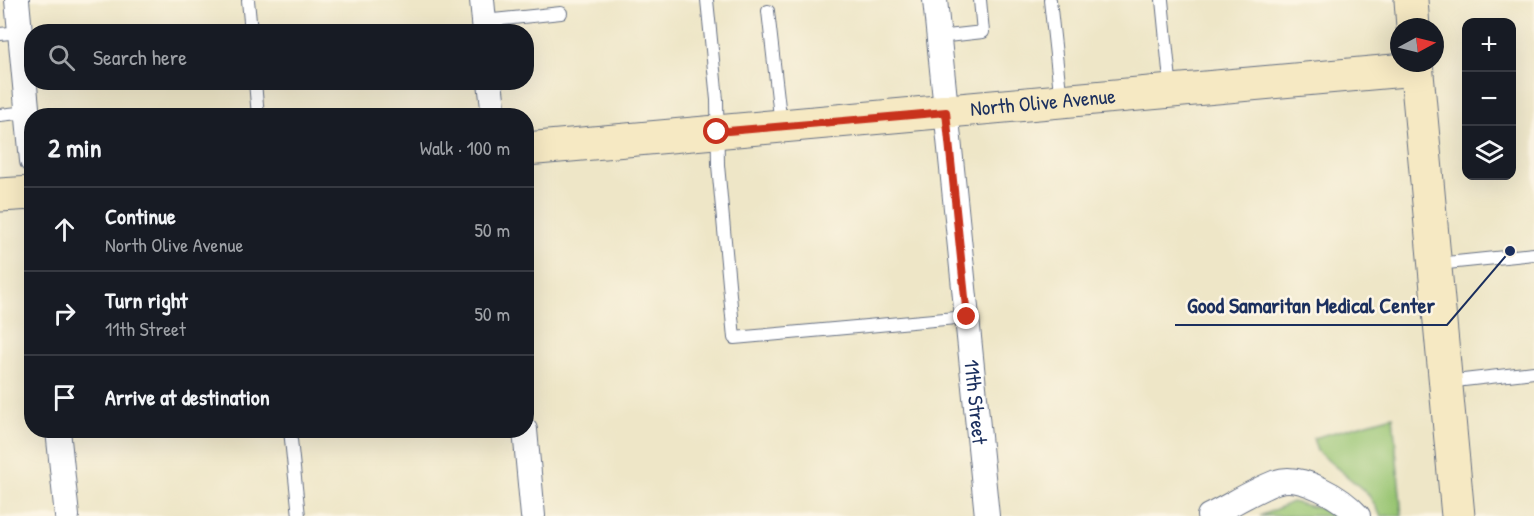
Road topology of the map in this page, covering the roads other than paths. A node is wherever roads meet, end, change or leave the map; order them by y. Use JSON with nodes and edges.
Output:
{"nodes":[{"id":1,"x":17,"y":0,"type":"edge"},
{"id":2,"x":248,"y":0,"type":"edge"},
{"id":3,"x":707,"y":0,"type":"edge"},
{"id":4,"x":935,"y":0,"type":"edge"},
{"id":5,"x":980,"y":0,"type":"edge"},
{"id":6,"x":1050,"y":0,"type":"edge"},
{"id":7,"x":1162,"y":0,"type":"edge"},
{"id":8,"x":1411,"y":0,"type":"edge"},
{"id":9,"x":768,"y":11,"type":"dead end"},
{"id":10,"x":561,"y":13,"type":"dead end"},
{"id":11,"x":484,"y":18,"type":"edge"},
{"id":12,"x":1412,"y":18,"type":"edge"},
{"id":13,"x":250,"y":24,"type":"edge"},
{"id":14,"x":10,"y":33,"type":"edge"},
{"id":15,"x":938,"y":37,"type":"junction"},
{"id":16,"x":1390,"y":69,"type":"edge"},
{"id":17,"x":1417,"y":72,"type":"edge"},
{"id":18,"x":256,"y":90,"type":"edge"},
{"id":19,"x":491,"y":90,"type":"edge"},
{"id":20,"x":1171,"y":92,"type":"junction"},
{"id":21,"x":1061,"y":102,"type":"junction"},
{"id":22,"x":26,"y":108,"type":"edge"},
{"id":23,"x":257,"y":108,"type":"edge"},
{"id":24,"x":493,"y":108,"type":"edge"},
{"id":25,"x":24,"y":112,"type":"edge"},
{"id":26,"x":946,"y":112,"type":"junction"},
{"id":27,"x":0,"y":115,"type":"edge"},
{"id":28,"x":781,"y":127,"type":"junction"},
{"id":29,"x":717,"y":132,"type":"junction"},
{"id":30,"x":534,"y":148,"type":"edge"},
{"id":31,"x":24,"y":194,"type":"edge"},
{"id":32,"x":0,"y":195,"type":"edge"},
{"id":33,"x":1534,"y":254,"type":"edge"},
{"id":34,"x":1435,"y":264,"type":"junction"},
{"id":35,"x":967,"y":317,"type":"junction"},
{"id":36,"x":1534,"y":372,"type":"edge"},
{"id":37,"x":1446,"y":382,"type":"junction"},
{"id":38,"x":59,"y":438,"type":"edge"},
{"id":39,"x":291,"y":438,"type":"edge"},
{"id":40,"x":526,"y":438,"type":"edge"},
{"id":41,"x":67,"y":516,"type":"edge"},
{"id":42,"x":298,"y":516,"type":"edge"},
{"id":43,"x":533,"y":516,"type":"edge"},
{"id":44,"x":987,"y":516,"type":"edge"},
{"id":45,"x":1209,"y":516,"type":"edge"},
{"id":46,"x":1359,"y":516,"type":"edge"},
{"id":47,"x":1458,"y":516,"type":"edge"}],
"edges":[{"from":1,"to":14,"type":"street"},
{"from":2,"to":13,"type":"lane"},
{"from":3,"to":29,"type":"lane"},
{"from":4,"to":15,"type":"street","name":"11th Street"},
{"from":5,"to":15,"type":"lane"},
{"from":6,"to":21,"type":"lane"},
{"from":7,"to":20,"type":"lane"},
{"from":8,"to":12,"type":"street"},
{"from":9,"to":28,"type":"lane"},
{"from":10,"to":11,"type":"lane"},
{"from":14,"to":22,"type":"street"},
{"from":15,"to":26,"type":"street","name":"11th Street"},
{"from":16,"to":20,"type":"street","name":"North Olive Avenue"},
{"from":17,"to":34,"type":"street"},
{"from":18,"to":23,"type":"lane"},
{"from":19,"to":24,"type":"street"},
{"from":20,"to":21,"type":"street","name":"North Olive Avenue"},
{"from":21,"to":26,"type":"street","name":"North Olive Avenue"},
{"from":25,"to":27,"type":"lane"},
{"from":26,"to":28,"type":"street","name":"North Olive Avenue"},
{"from":26,"to":35,"type":"street","name":"11th Street"},
{"from":28,"to":29,"type":"street","name":"North Olive Avenue"},
{"from":29,"to":30,"type":"street","name":"North Olive Avenue"},
{"from":29,"to":35,"type":"lane"},
{"from":31,"to":32,"type":"street"},
{"from":33,"to":34,"type":"lane"},
{"from":34,"to":37,"type":"street"},
{"from":35,"to":44,"type":"street","name":"11th Street"},
{"from":36,"to":37,"type":"lane"},
{"from":37,"to":47,"type":"street"},
{"from":38,"to":41,"type":"street"},
{"from":39,"to":42,"type":"lane"},
{"from":40,"to":43,"type":"street"},
{"from":45,"to":46,"type":"street"}]}
